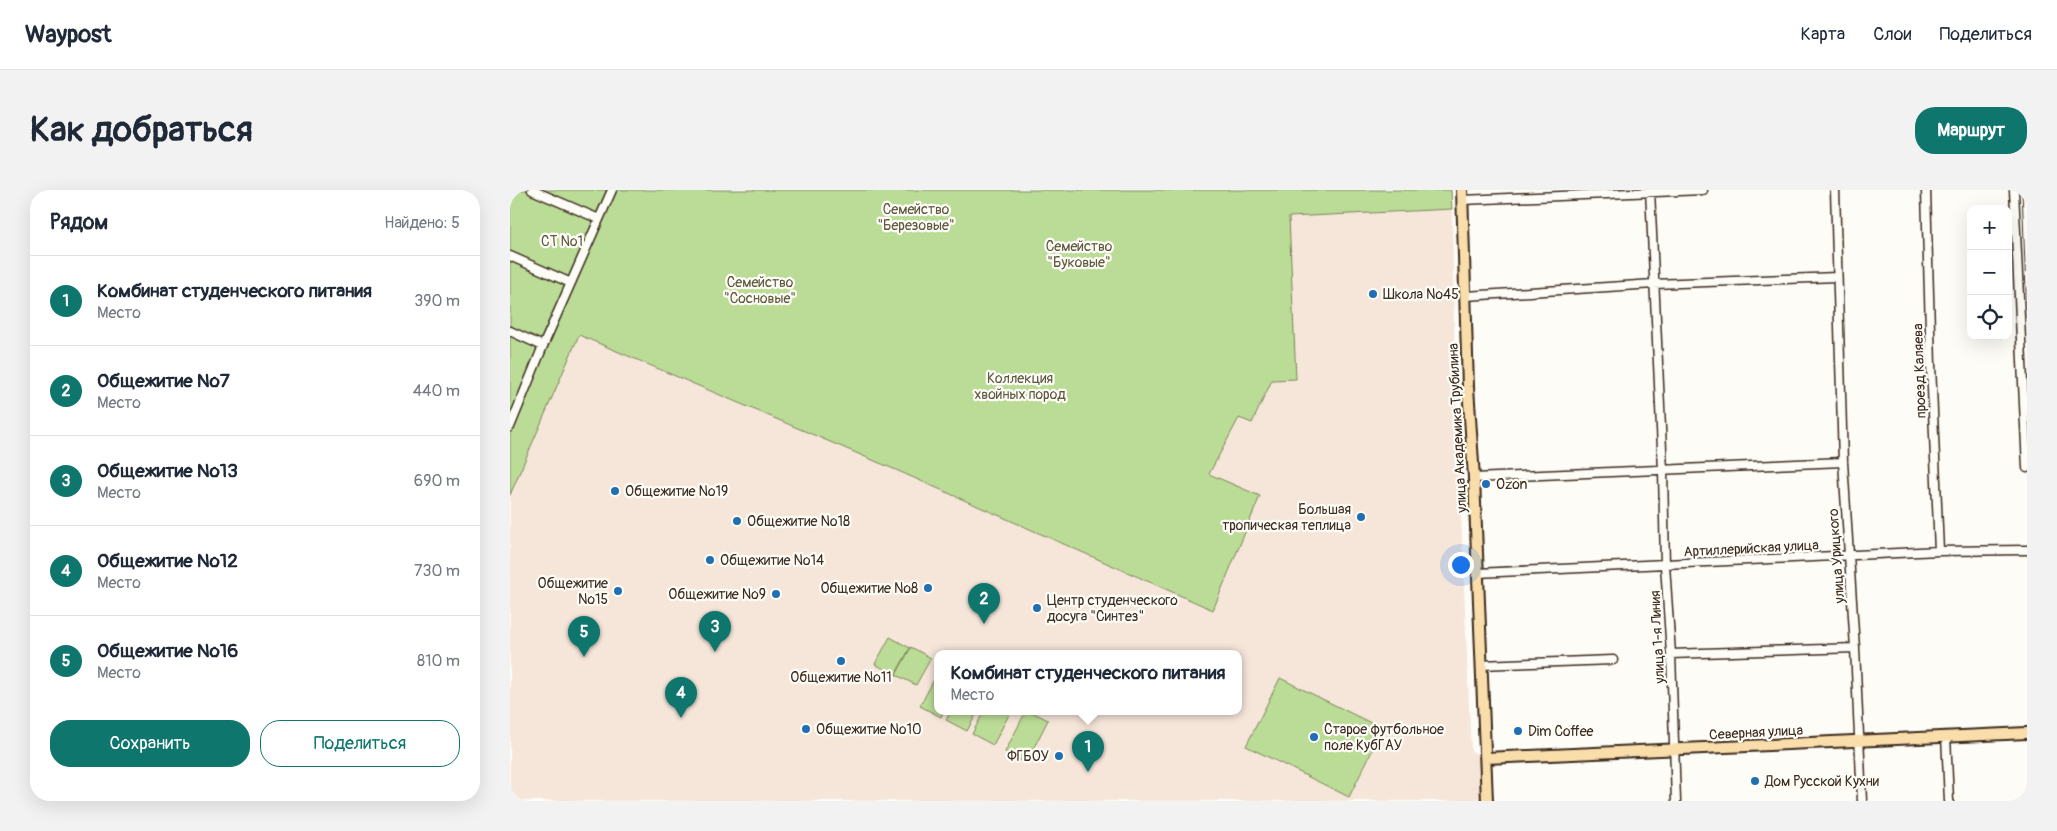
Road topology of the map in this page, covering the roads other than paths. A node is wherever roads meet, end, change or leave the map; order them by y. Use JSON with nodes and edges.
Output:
{"nodes":[{"id":1,"x":532,"y":190,"type":"edge"},
{"id":2,"x":612,"y":190,"type":"edge"},
{"id":3,"x":1703,"y":190,"type":"edge"},
{"id":4,"x":1835,"y":190,"type":"edge"},
{"id":5,"x":1926,"y":190,"type":"edge"},
{"id":6,"x":2014,"y":190,"type":"edge"},
{"id":7,"x":1650,"y":191,"type":"edge"},
{"id":8,"x":1462,"y":195,"type":"edge"},
{"id":9,"x":599,"y":219,"type":"junction"},
{"id":10,"x":510,"y":256,"type":"edge"},
{"id":11,"x":1837,"y":277,"type":"junction"},
{"id":12,"x":571,"y":283,"type":"junction"},
{"id":13,"x":1654,"y":284,"type":"junction"},
{"id":14,"x":1466,"y":296,"type":"junction"},
{"id":15,"x":510,"y":331,"type":"edge"},
{"id":16,"x":543,"y":346,"type":"junction"},
{"id":17,"x":514,"y":407,"type":"edge"},
{"id":18,"x":510,"y":427,"type":"edge"},
{"id":19,"x":1843,"y":462,"type":"junction"},
{"id":20,"x":2027,"y":468,"type":"edge"},
{"id":21,"x":1663,"y":471,"type":"junction"},
{"id":22,"x":1474,"y":478,"type":"junction"},
{"id":23,"x":2027,"y":550,"type":"edge"},
{"id":24,"x":1939,"y":552,"type":"junction"},
{"id":25,"x":1848,"y":555,"type":"junction"},
{"id":26,"x":1665,"y":565,"type":"junction"},
{"id":27,"x":1477,"y":573,"type":"junction"},
{"id":28,"x":1855,"y":648,"type":"junction"},
{"id":29,"x":1671,"y":654,"type":"junction"},
{"id":30,"x":1613,"y":660,"type":"dead end"},
{"id":31,"x":1481,"y":666,"type":"junction"},
{"id":32,"x":2027,"y":733,"type":"edge"},
{"id":33,"x":1946,"y":736,"type":"junction"},
{"id":34,"x":1859,"y":740,"type":"junction"},
{"id":35,"x":1673,"y":749,"type":"junction"},
{"id":36,"x":1486,"y":758,"type":"junction"},
{"id":37,"x":1488,"y":801,"type":"edge"},
{"id":38,"x":1676,"y":801,"type":"edge"},
{"id":39,"x":1862,"y":801,"type":"edge"},
{"id":40,"x":1949,"y":801,"type":"edge"}],
"edges":[{"from":1,"to":9,"type":"street"},
{"from":2,"to":9,"type":"street"},
{"from":3,"to":7,"type":"street"},
{"from":4,"to":11,"type":"street","name":"улица Урицкого"},
{"from":5,"to":24,"type":"street","name":"проезд Каляева"},
{"from":6,"to":20,"type":"street"},
{"from":7,"to":8,"type":"street"},
{"from":7,"to":13,"type":"street","name":"улица 1-я Линия"},
{"from":8,"to":14,"type":"main road","name":"улица Академика Трубилина"},
{"from":9,"to":12,"type":"street"},
{"from":10,"to":12,"type":"street"},
{"from":11,"to":13,"type":"street"},
{"from":11,"to":19,"type":"street","name":"улица Урицкого"},
{"from":12,"to":16,"type":"street"},
{"from":13,"to":14,"type":"street"},
{"from":13,"to":21,"type":"street","name":"улица 1-я Линия"},
{"from":14,"to":22,"type":"main road","name":"улица Академика Трубилина"},
{"from":15,"to":16,"type":"street"},
{"from":16,"to":17,"type":"street"},
{"from":17,"to":18,"type":"street"},
{"from":19,"to":21,"type":"street"},
{"from":19,"to":25,"type":"street","name":"улица Урицкого"},
{"from":21,"to":22,"type":"street"},
{"from":21,"to":26,"type":"street","name":"улица 1-я Линия"},
{"from":22,"to":27,"type":"main road","name":"улица Академика Трубилина"},
{"from":23,"to":24,"type":"street","name":"Артиллерийская улица"},
{"from":24,"to":25,"type":"street","name":"Артиллерийская улица"},
{"from":25,"to":26,"type":"street","name":"Артиллерийская улица"},
{"from":25,"to":28,"type":"street","name":"улица Урицкого"},
{"from":26,"to":27,"type":"street","name":"Артиллерийская улица"},
{"from":26,"to":29,"type":"street","name":"улица 1-я Линия"},
{"from":27,"to":31,"type":"main road","name":"улица Академика Трубилина"},
{"from":28,"to":29,"type":"street"},
{"from":28,"to":34,"type":"street","name":"улица Урицкого"},
{"from":29,"to":35,"type":"street","name":"улица 1-я Линия"},
{"from":30,"to":31,"type":"street"},
{"from":31,"to":36,"type":"main road","name":"улица Академика Трубилина"},
{"from":32,"to":33,"type":"main road","name":"Северная улица"},
{"from":33,"to":34,"type":"main road","name":"Северная улица"},
{"from":33,"to":40,"type":"street"},
{"from":34,"to":35,"type":"main road","name":"Северная улица"},
{"from":34,"to":39,"type":"street","name":"улица Урицкого"},
{"from":35,"to":36,"type":"main road","name":"Северная улица"},
{"from":35,"to":38,"type":"street","name":"улица 1-я Линия"},
{"from":36,"to":37,"type":"main road","name":"улица Академика Трубилина"}]}
